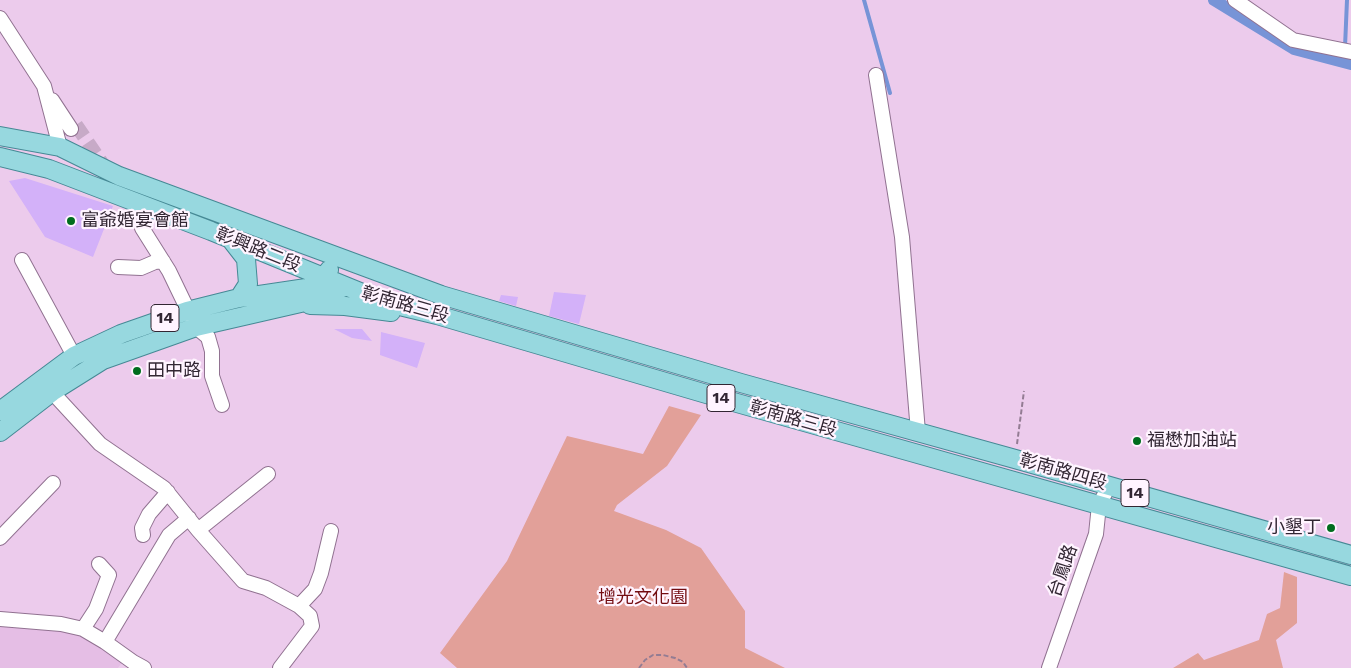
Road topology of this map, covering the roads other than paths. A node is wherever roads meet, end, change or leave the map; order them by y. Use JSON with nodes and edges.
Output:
{"nodes":[{"id":1,"x":1235,"y":0,"type":"edge"},
{"id":2,"x":0,"y":18,"type":"edge"},
{"id":3,"x":1351,"y":52,"type":"edge"},
{"id":4,"x":876,"y":75,"type":"dead end"},
{"id":5,"x":44,"y":86,"type":"junction"},
{"id":6,"x":73,"y":127,"type":"tunnel mouth"},
{"id":7,"x":0,"y":136,"type":"edge"},
{"id":8,"x":60,"y":147,"type":"junction"},
{"id":9,"x":0,"y":157,"type":"edge"},
{"id":10,"x":144,"y":227,"type":"tunnel mouth"},
{"id":11,"x":232,"y":240,"type":"junction"},
{"id":12,"x":337,"y":257,"type":"junction"},
{"id":13,"x":22,"y":260,"type":"dead end"},
{"id":14,"x":163,"y":261,"type":"junction"},
{"id":15,"x":118,"y":267,"type":"dead end"},
{"id":16,"x":325,"y":277,"type":"junction"},
{"id":17,"x":344,"y":287,"type":"junction"},
{"id":18,"x":240,"y":298,"type":"junction"},
{"id":19,"x":295,"y":305,"type":"junction"},
{"id":20,"x":187,"y":311,"type":"junction"},
{"id":21,"x":437,"y":315,"type":"junction"},
{"id":22,"x":196,"y":327,"type":"junction"},
{"id":23,"x":74,"y":356,"type":"junction"},
{"id":24,"x":52,"y":392,"type":"junction"},
{"id":25,"x":222,"y":406,"type":"dead end"},
{"id":26,"x":0,"y":410,"type":"edge"},
{"id":27,"x":0,"y":432,"type":"edge"},
{"id":28,"x":918,"y":432,"type":"junction"},
{"id":29,"x":268,"y":474,"type":"dead end"},
{"id":30,"x":53,"y":483,"type":"dead end"},
{"id":31,"x":1109,"y":486,"type":"junction"},
{"id":32,"x":168,"y":492,"type":"junction"},
{"id":33,"x":1100,"y":505,"type":"junction"},
{"id":34,"x":189,"y":518,"type":"junction"},
{"id":35,"x":198,"y":530,"type":"junction"},
{"id":36,"x":330,"y":531,"type":"dead end"},
{"id":37,"x":143,"y":535,"type":"dead end"},
{"id":38,"x":0,"y":538,"type":"edge"},
{"id":39,"x":1351,"y":555,"type":"edge"},
{"id":40,"x":99,"y":564,"type":"dead end"},
{"id":41,"x":1351,"y":576,"type":"edge"},
{"id":42,"x":299,"y":606,"type":"junction"},
{"id":43,"x":0,"y":618,"type":"edge"},
{"id":44,"x":84,"y":629,"type":"junction"},
{"id":45,"x":105,"y":642,"type":"junction"},
{"id":46,"x":144,"y":668,"type":"edge"},
{"id":47,"x":280,"y":668,"type":"edge"},
{"id":48,"x":1049,"y":668,"type":"edge"}],
"edges":[{"from":1,"to":3,"type":"street"},
{"from":2,"to":5,"type":"street"},
{"from":4,"to":28,"type":"street"},
{"from":5,"to":6,"type":"street"},
{"from":5,"to":8,"type":"street"},
{"from":7,"to":8,"type":"main road","name":"彰興路二段"},
{"from":8,"to":12,"type":"main road","name":"彰興路二段"},
{"from":9,"to":11,"type":"main road","name":"彰興路二段"},
{"from":10,"to":14,"type":"street"},
{"from":11,"to":16,"type":"main road","name":"彰興路二段"},
{"from":11,"to":18,"type":"main road"},
{"from":12,"to":16,"type":"main road"},
{"from":12,"to":17,"type":"main road","name":"彰南路三段"},
{"from":12,"to":28,"type":"main road","name":"彰南路三段","number":"14"},
{"from":13,"to":23,"type":"street"},
{"from":14,"to":15,"type":"street"},
{"from":14,"to":20,"type":"street"},
{"from":16,"to":17,"type":"main road","name":"彰興路二段"},
{"from":16,"to":18,"type":"main road","number":"14"},
{"from":17,"to":19,"type":"main road","name":"彰南路三段","number":"14"},
{"from":17,"to":21,"type":"main road","name":"彰南路三段","number":"14"},
{"from":18,"to":20,"type":"main road","number":"14"},
{"from":19,"to":21,"type":"main road"},
{"from":19,"to":22,"type":"main road","name":"彰南路三段","number":"14"},
{"from":20,"to":22,"type":"street"},
{"from":20,"to":23,"type":"main road","number":"14"},
{"from":21,"to":33,"type":"main road","name":"彰南路三段","number":"14"},
{"from":22,"to":24,"type":"main road","name":"彰南路三段","number":"14"},
{"from":22,"to":25,"type":"street"},
{"from":23,"to":26,"type":"main road","number":"14"},
{"from":24,"to":27,"type":"main road","name":"彰南路三段","number":"14"},
{"from":24,"to":32,"type":"street"},
{"from":28,"to":31,"type":"main road","name":"彰南路四段","number":"14"},
{"from":29,"to":35,"type":"street"},
{"from":30,"to":38,"type":"street"},
{"from":31,"to":33,"type":"street","name":"台鳳路"},
{"from":31,"to":39,"type":"main road","name":"彰南路四段","number":"14"},
{"from":32,"to":34,"type":"street"},
{"from":32,"to":37,"type":"street"},
{"from":33,"to":41,"type":"main road","name":"彰南路四段","number":"14"},
{"from":33,"to":48,"type":"street","name":"台鳳路"},
{"from":34,"to":35,"type":"street"},
{"from":34,"to":45,"type":"street"},
{"from":35,"to":42,"type":"street"},
{"from":36,"to":42,"type":"street"},
{"from":40,"to":44,"type":"street"},
{"from":42,"to":47,"type":"street"},
{"from":43,"to":44,"type":"street"},
{"from":44,"to":45,"type":"street"},
{"from":45,"to":46,"type":"street"}]}
